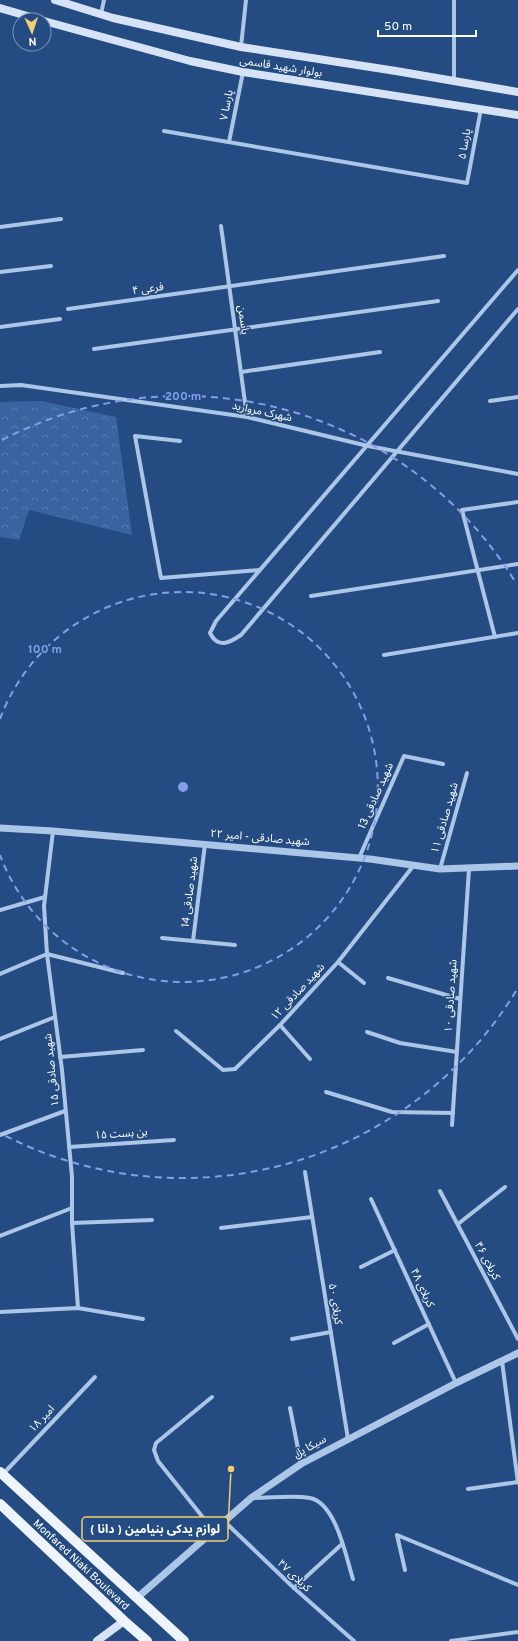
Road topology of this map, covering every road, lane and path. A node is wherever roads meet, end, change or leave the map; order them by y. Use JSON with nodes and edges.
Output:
{"nodes":[{"id":1,"x":55,"y":0,"type":"edge"},
{"id":2,"x":104,"y":0,"type":"edge"},
{"id":3,"x":246,"y":0,"type":"edge"},
{"id":4,"x":454,"y":0,"type":"edge"},
{"id":5,"x":0,"y":8,"type":"edge"},
{"id":6,"x":14,"y":12,"type":"edge"},
{"id":7,"x":101,"y":15,"type":"junction"},
{"id":8,"x":52,"y":23,"type":"edge"},
{"id":9,"x":241,"y":47,"type":"junction"},
{"id":10,"x":243,"y":72,"type":"junction"},
{"id":11,"x":454,"y":81,"type":"junction"},
{"id":12,"x":518,"y":92,"type":"edge"},
{"id":13,"x":481,"y":109,"type":"junction"},
{"id":14,"x":518,"y":115,"type":"edge"},
{"id":15,"x":164,"y":131,"type":"dead end"},
{"id":16,"x":229,"y":142,"type":"junction"},
{"id":17,"x":62,"y":219,"type":"dead end"},
{"id":18,"x":221,"y":226,"type":"dead end"},
{"id":19,"x":0,"y":227,"type":"edge"},
{"id":20,"x":444,"y":256,"type":"dead end"},
{"id":21,"x":51,"y":266,"type":"dead end"},
{"id":22,"x":518,"y":270,"type":"edge"},
{"id":23,"x":0,"y":272,"type":"edge"},
{"id":24,"x":230,"y":286,"type":"junction"},
{"id":25,"x":438,"y":301,"type":"dead end"},
{"id":26,"x":68,"y":309,"type":"dead end"},
{"id":27,"x":518,"y":309,"type":"edge"},
{"id":28,"x":60,"y":319,"type":"dead end"},
{"id":29,"x":0,"y":327,"type":"edge"},
{"id":30,"x":235,"y":330,"type":"junction"},
{"id":31,"x":94,"y":350,"type":"dead end"},
{"id":32,"x":380,"y":352,"type":"dead end"},
{"id":33,"x":241,"y":372,"type":"junction"},
{"id":34,"x":0,"y":386,"type":"edge"},
{"id":35,"x":518,"y":397,"type":"edge"},
{"id":36,"x":490,"y":401,"type":"dead end"},
{"id":37,"x":247,"y":417,"type":"junction"},
{"id":38,"x":180,"y":441,"type":"dead end"},
{"id":39,"x":368,"y":446,"type":"junction"},
{"id":40,"x":397,"y":451,"type":"junction"},
{"id":41,"x":518,"y":474,"type":"edge"},
{"id":42,"x":518,"y":502,"type":"edge"},
{"id":43,"x":518,"y":564,"type":"edge"},
{"id":44,"x":260,"y":570,"type":"junction"},
{"id":45,"x":478,"y":570,"type":"junction"},
{"id":46,"x":311,"y":596,"type":"dead end"},
{"id":47,"x":518,"y":634,"type":"edge"},
{"id":48,"x":495,"y":637,"type":"junction"},
{"id":49,"x":384,"y":655,"type":"dead end"},
{"id":50,"x":443,"y":764,"type":"dead end"},
{"id":51,"x":467,"y":772,"type":"dead end"},
{"id":52,"x":0,"y":828,"type":"edge"},
{"id":53,"x":53,"y":831,"type":"junction"},
{"id":54,"x":205,"y":844,"type":"junction"},
{"id":55,"x":359,"y":858,"type":"junction"},
{"id":56,"x":414,"y":865,"type":"junction"},
{"id":57,"x":518,"y":866,"type":"edge"},
{"id":58,"x":440,"y":869,"type":"junction"},
{"id":59,"x":469,"y":869,"type":"junction"},
{"id":60,"x":45,"y":897,"type":"junction"},
{"id":61,"x":0,"y":910,"type":"edge"},
{"id":62,"x":162,"y":938,"type":"dead end"},
{"id":63,"x":193,"y":941,"type":"junction"},
{"id":64,"x":235,"y":945,"type":"dead end"},
{"id":65,"x":47,"y":954,"type":"junction"},
{"id":66,"x":338,"y":962,"type":"junction"},
{"id":67,"x":123,"y":973,"type":"dead end"},
{"id":68,"x":0,"y":974,"type":"edge"},
{"id":69,"x":388,"y":978,"type":"dead end"},
{"id":70,"x":364,"y":983,"type":"dead end"},
{"id":71,"x":460,"y":1000,"type":"junction"},
{"id":72,"x":55,"y":1017,"type":"junction"},
{"id":73,"x":280,"y":1025,"type":"junction"},
{"id":74,"x":176,"y":1031,"type":"dead end"},
{"id":75,"x":367,"y":1032,"type":"dead end"},
{"id":76,"x":0,"y":1039,"type":"edge"},
{"id":77,"x":144,"y":1050,"type":"dead end"},
{"id":78,"x":457,"y":1052,"type":"junction"},
{"id":79,"x":60,"y":1057,"type":"junction"},
{"id":80,"x":310,"y":1059,"type":"dead end"},
{"id":81,"x":326,"y":1092,"type":"dead end"},
{"id":82,"x":66,"y":1111,"type":"junction"},
{"id":83,"x":453,"y":1112,"type":"junction"},
{"id":84,"x":452,"y":1125,"type":"dead end"},
{"id":85,"x":0,"y":1135,"type":"edge"},
{"id":86,"x":174,"y":1140,"type":"dead end"},
{"id":87,"x":69,"y":1147,"type":"junction"},
{"id":88,"x":305,"y":1172,"type":"dead end"},
{"id":89,"x":505,"y":1187,"type":"dead end"},
{"id":90,"x":440,"y":1191,"type":"dead end"},
{"id":91,"x":371,"y":1200,"type":"dead end"},
{"id":92,"x":72,"y":1208,"type":"junction"},
{"id":93,"x":312,"y":1217,"type":"junction"},
{"id":94,"x":152,"y":1220,"type":"dead end"},
{"id":95,"x":72,"y":1223,"type":"junction"},
{"id":96,"x":458,"y":1224,"type":"junction"},
{"id":97,"x":222,"y":1228,"type":"dead end"},
{"id":98,"x":0,"y":1236,"type":"edge"},
{"id":99,"x":395,"y":1250,"type":"junction"},
{"id":100,"x":361,"y":1267,"type":"dead end"},
{"id":101,"x":78,"y":1308,"type":"junction"},
{"id":102,"x":0,"y":1312,"type":"edge"},
{"id":103,"x":143,"y":1319,"type":"dead end"},
{"id":104,"x":429,"y":1324,"type":"junction"},
{"id":105,"x":331,"y":1332,"type":"junction"},
{"id":106,"x":292,"y":1339,"type":"dead end"},
{"id":107,"x":518,"y":1339,"type":"edge"},
{"id":108,"x":394,"y":1343,"type":"dead end"},
{"id":109,"x":518,"y":1353,"type":"edge"},
{"id":110,"x":502,"y":1361,"type":"junction"},
{"id":111,"x":95,"y":1376,"type":"dead end"},
{"id":112,"x":456,"y":1383,"type":"junction"},
{"id":113,"x":212,"y":1397,"type":"dead end"},
{"id":114,"x":290,"y":1408,"type":"dead end"},
{"id":115,"x":348,"y":1439,"type":"junction"},
{"id":116,"x":301,"y":1464,"type":"junction"},
{"id":117,"x":1,"y":1473,"type":"edge"},
{"id":118,"x":518,"y":1482,"type":"edge"},
{"id":119,"x":468,"y":1489,"type":"dead end"},
{"id":120,"x":251,"y":1498,"type":"junction"},
{"id":121,"x":1,"y":1506,"type":"edge"},
{"id":122,"x":224,"y":1521,"type":"junction"},
{"id":123,"x":213,"y":1530,"type":"junction"},
{"id":124,"x":342,"y":1544,"type":"junction"},
{"id":125,"x":405,"y":1570,"type":"dead end"},
{"id":126,"x":353,"y":1579,"type":"dead end"},
{"id":127,"x":518,"y":1585,"type":"edge"},
{"id":128,"x":294,"y":1588,"type":"junction"},
{"id":129,"x":138,"y":1597,"type":"junction"},
{"id":130,"x":124,"y":1621,"type":"junction"},
{"id":131,"x":518,"y":1632,"type":"edge"},
{"id":132,"x":97,"y":1641,"type":"edge"},
{"id":133,"x":147,"y":1641,"type":"edge"},
{"id":134,"x":184,"y":1641,"type":"edge"},
{"id":135,"x":354,"y":1641,"type":"edge"},
{"id":136,"x":451,"y":1641,"type":"edge"}],
"edges":[{"from":1,"to":7,"type":"main road","name":"بولوار شهید قاسمی"},
{"from":2,"to":7,"type":"street"},
{"from":3,"to":9,"type":"street"},
{"from":4,"to":11,"type":"street"},
{"from":5,"to":6,"type":"main road","name":"بولوار شهید قاسمی"},
{"from":7,"to":9,"type":"main road","name":"بولوار شهید قاسمی"},
{"from":8,"to":10,"type":"main road","name":"بولوار شهید قاسمی"},
{"from":9,"to":11,"type":"main road","name":"بولوار شهید قاسمی"},
{"from":10,"to":13,"type":"main road","name":"بولوار شهید قاسمی"},
{"from":10,"to":16,"type":"street","name":"پارسا ۷"},
{"from":11,"to":12,"type":"main road","name":"بولوار شهید قاسمی"},
{"from":13,"to":14,"type":"main road","name":"بولوار شهید قاسمی"},
{"from":13,"to":16,"type":"street","name":"پارسا ۵"},
{"from":15,"to":16,"type":"street"},
{"from":17,"to":19,"type":"street"},
{"from":18,"to":24,"type":"street","name":"یاسمن"},
{"from":20,"to":24,"type":"street","name":"فرعی ۴"},
{"from":21,"to":23,"type":"street"},
{"from":22,"to":39,"type":"street"},
{"from":24,"to":26,"type":"street","name":"فرعی ۴"},
{"from":24,"to":30,"type":"street","name":"یاسمن"},
{"from":25,"to":30,"type":"street"},
{"from":27,"to":40,"type":"street"},
{"from":28,"to":29,"type":"street"},
{"from":30,"to":31,"type":"street"},
{"from":30,"to":33,"type":"street","name":"یاسمن"},
{"from":32,"to":33,"type":"street"},
{"from":33,"to":37,"type":"street","name":"یاسمن"},
{"from":34,"to":37,"type":"street","name":"شهرک مروارید"},
{"from":35,"to":36,"type":"street"},
{"from":37,"to":39,"type":"street","name":"شهرک مروارید"},
{"from":38,"to":44,"type":"street"},
{"from":39,"to":40,"type":"street","name":"شهرک مروارید"},
{"from":39,"to":44,"type":"street"},
{"from":40,"to":41,"type":"street","name":"شهرک مروارید"},
{"from":40,"to":44,"type":"street"},
{"from":42,"to":45,"type":"street"},
{"from":43,"to":45,"type":"street"},
{"from":45,"to":46,"type":"street"},
{"from":45,"to":48,"type":"street"},
{"from":47,"to":48,"type":"street"},
{"from":48,"to":49,"type":"street"},
{"from":50,"to":55,"type":"street","name":"شهید صادقی 13"},
{"from":51,"to":58,"type":"street","name":"شهید صادقی ۱۱"},
{"from":52,"to":53,"type":"street","name":"شهید صادقی - امیر ۲۲"},
{"from":53,"to":54,"type":"street","name":"شهید صادقی - امیر ۲۲"},
{"from":53,"to":60,"type":"street","name":"شهید صادقی ۱۵"},
{"from":54,"to":55,"type":"street","name":"شهید صادقی - امیر ۲۲"},
{"from":54,"to":63,"type":"street","name":"شهید صادقی 14"},
{"from":55,"to":56,"type":"street","name":"شهید صادقی - امیر ۲۲"},
{"from":56,"to":58,"type":"street","name":"شهید صادقی - امیر ۲۲"},
{"from":56,"to":66,"type":"street","name":"شهید صادقی ۱۲"},
{"from":57,"to":59,"type":"street","name":"شهید صادقی - امیر ۲۲"},
{"from":58,"to":59,"type":"street","name":"شهید صادقی - امیر ۲۲"},
{"from":59,"to":71,"type":"street","name":"شهید صادقی ۱۰"},
{"from":60,"to":61,"type":"street"},
{"from":60,"to":65,"type":"street","name":"شهید صادقی ۱۵"},
{"from":62,"to":63,"type":"street"},
{"from":63,"to":64,"type":"street"},
{"from":65,"to":67,"type":"street"},
{"from":65,"to":68,"type":"street"},
{"from":65,"to":72,"type":"street","name":"شهید صادقی ۱۵"},
{"from":66,"to":70,"type":"street"},
{"from":66,"to":73,"type":"street","name":"شهید صادقی ۱۲"},
{"from":69,"to":71,"type":"street"},
{"from":71,"to":78,"type":"street","name":"شهید صادقی ۱۰"},
{"from":72,"to":76,"type":"street"},
{"from":72,"to":79,"type":"street","name":"شهید صادقی ۱۵"},
{"from":73,"to":74,"type":"street","name":"شهید صادقی ۱۲"},
{"from":73,"to":80,"type":"street"},
{"from":75,"to":78,"type":"street"},
{"from":77,"to":79,"type":"street"},
{"from":78,"to":83,"type":"street","name":"شهید صادقی ۱۰"},
{"from":79,"to":82,"type":"street","name":"شهید صادقی ۱۵"},
{"from":81,"to":83,"type":"street"},
{"from":82,"to":85,"type":"street"},
{"from":82,"to":87,"type":"street","name":"شهید صادقی ۱۵"},
{"from":83,"to":84,"type":"street","name":"شهید صادقی ۱۰"},
{"from":86,"to":87,"type":"street","name":"بن بست ۱۵"},
{"from":87,"to":92,"type":"street","name":"شهید صادقی ۱۵"},
{"from":88,"to":93,"type":"street","name":"کربلای ۵۰"},
{"from":89,"to":96,"type":"street"},
{"from":90,"to":96,"type":"street","name":"کربلای ۴۶"},
{"from":91,"to":99,"type":"street","name":"کربلای ۴۸"},
{"from":92,"to":95,"type":"street","name":"شهید صادقی ۱۵"},
{"from":92,"to":98,"type":"street"},
{"from":93,"to":97,"type":"street"},
{"from":93,"to":105,"type":"street","name":"کربلای ۵۰"},
{"from":94,"to":95,"type":"street"},
{"from":95,"to":101,"type":"street","name":"شهید صادقی ۱۵"},
{"from":96,"to":107,"type":"street","name":"کربلای ۴۶"},
{"from":99,"to":100,"type":"street"},
{"from":99,"to":104,"type":"street","name":"کربلای ۴۸"},
{"from":101,"to":102,"type":"street"},
{"from":101,"to":103,"type":"street"},
{"from":104,"to":108,"type":"street"},
{"from":104,"to":112,"type":"street","name":"کربلای ۴۸"},
{"from":105,"to":106,"type":"street"},
{"from":105,"to":115,"type":"street","name":"کربلای ۵۰"},
{"from":109,"to":110,"type":"street","name":"سیکا پل"},
{"from":110,"to":112,"type":"street","name":"سیکا پل"},
{"from":110,"to":118,"type":"street"},
{"from":111,"to":117,"type":"street","name":"امیر ۱۸"},
{"from":112,"to":115,"type":"street","name":"سیکا پل"},
{"from":113,"to":123,"type":"street"},
{"from":114,"to":116,"type":"street"},
{"from":115,"to":116,"type":"street","name":"سیکا پل"},
{"from":116,"to":120,"type":"street","name":"سیکا پل"},
{"from":117,"to":129,"type":"main road","name":"Monfared Niaki Boulevard"},
{"from":118,"to":119,"type":"street"},
{"from":120,"to":122,"type":"street","name":"سیکا پل"},
{"from":120,"to":124,"type":"street"},
{"from":121,"to":130,"type":"main road","name":"Monfared Niaki Boulevard"},
{"from":122,"to":123,"type":"street","name":"سیکا پل"},
{"from":122,"to":128,"type":"street","name":"کربلای ۴۷"},
{"from":123,"to":129,"type":"street","name":"سیکا پل"},
{"from":124,"to":126,"type":"street"},
{"from":124,"to":128,"type":"street"},
{"from":125,"to":127,"type":"street"},
{"from":128,"to":135,"type":"street","name":"کربلای ۴۷"},
{"from":129,"to":134,"type":"main road","name":"Monfared Niaki Boulevard"},
{"from":130,"to":132,"type":"main road"},
{"from":130,"to":133,"type":"main road","name":"Monfared Niaki Boulevard"},
{"from":131,"to":136,"type":"street"}]}
